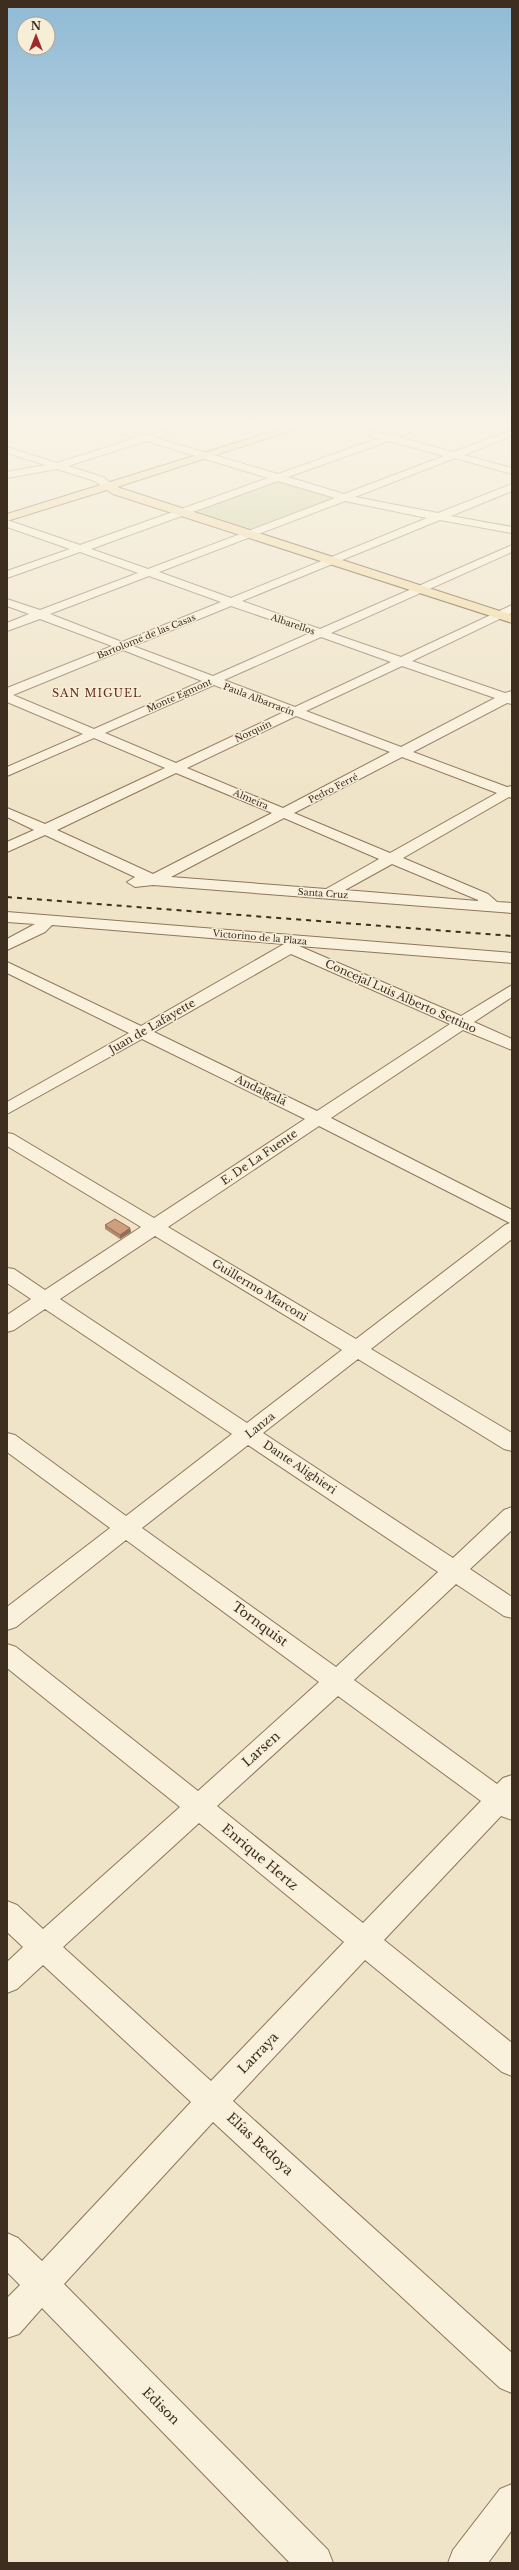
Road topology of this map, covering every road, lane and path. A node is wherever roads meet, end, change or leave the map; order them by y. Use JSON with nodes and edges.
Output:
{"nodes":[{"id":1,"x":73,"y":547,"type":"edge"},
{"id":2,"x":85,"y":547,"type":"edge"},
{"id":3,"x":214,"y":547,"type":"edge"},
{"id":4,"x":286,"y":547,"type":"edge"},
{"id":5,"x":364,"y":547,"type":"edge"},
{"id":6,"x":512,"y":548,"type":"edge"},
{"id":7,"x":79,"y":549,"type":"junction"},
{"id":8,"x":329,"y":561,"type":"junction"},
{"id":9,"x":146,"y":573,"type":"junction"},
{"id":10,"x":7,"y":576,"type":"edge"},
{"id":11,"x":418,"y":589,"type":"junction"},
{"id":12,"x":7,"y":602,"type":"edge"},
{"id":13,"x":229,"y":602,"type":"junction"},
{"id":14,"x":512,"y":609,"type":"edge"},
{"id":15,"x":40,"y":614,"type":"junction"},
{"id":16,"x":499,"y":615,"type":"junction"},
{"id":17,"x":512,"y":619,"type":"edge"},
{"id":18,"x":7,"y":627,"type":"edge"},
{"id":19,"x":319,"y":633,"type":"junction"},
{"id":20,"x":122,"y":646,"type":"junction"},
{"id":21,"x":401,"y":661,"type":"junction"},
{"id":22,"x":212,"y":681,"type":"junction"},
{"id":23,"x":7,"y":693,"type":"edge"},
{"id":24,"x":7,"y":697,"type":"edge"},
{"id":25,"x":510,"y":698,"type":"edge"},
{"id":26,"x":294,"y":712,"type":"junction"},
{"id":27,"x":94,"y":733,"type":"junction"},
{"id":28,"x":402,"y":752,"type":"junction"},
{"id":29,"x":176,"y":768,"type":"junction"},
{"id":30,"x":7,"y":772,"type":"edge"},
{"id":31,"x":510,"y":792,"type":"edge"},
{"id":32,"x":7,"y":812,"type":"edge"},
{"id":33,"x":284,"y":813,"type":"junction"},
{"id":34,"x":45,"y":830,"type":"junction"},
{"id":35,"x":7,"y":848,"type":"edge"},
{"id":36,"x":392,"y":858,"type":"junction"},
{"id":37,"x":153,"y":880,"type":"junction"},
{"id":38,"x":135,"y":882,"type":"dead end"},
{"id":39,"x":328,"y":894,"type":"junction"},
{"id":40,"x":504,"y":906,"type":"edge"},
{"id":41,"x":7,"y":917,"type":"edge"},
{"id":42,"x":48,"y":920,"type":"junction"},
{"id":43,"x":292,"y":944,"type":"junction"},
{"id":44,"x":7,"y":945,"type":"edge"},
{"id":45,"x":512,"y":958,"type":"edge"},
{"id":46,"x":7,"y":967,"type":"edge"},
{"id":47,"x":512,"y":990,"type":"edge"},
{"id":48,"x":462,"y":1022,"type":"junction"},
{"id":49,"x":142,"y":1032,"type":"junction"},
{"id":50,"x":512,"y":1045,"type":"edge"},
{"id":51,"x":7,"y":1109,"type":"edge"},
{"id":52,"x":317,"y":1118,"type":"junction"},
{"id":53,"x":7,"y":1138,"type":"edge"},
{"id":54,"x":512,"y":1218,"type":"edge"},
{"id":55,"x":156,"y":1227,"type":"junction"},
{"id":56,"x":512,"y":1229,"type":"edge"},
{"id":57,"x":7,"y":1274,"type":"edge"},
{"id":58,"x":46,"y":1299,"type":"junction"},
{"id":59,"x":7,"y":1325,"type":"edge"},
{"id":60,"x":356,"y":1348,"type":"junction"},
{"id":61,"x":250,"y":1434,"type":"junction"},
{"id":62,"x":7,"y":1441,"type":"edge"},
{"id":63,"x":512,"y":1443,"type":"edge"},
{"id":64,"x":512,"y":1516,"type":"edge"},
{"id":65,"x":127,"y":1528,"type":"junction"},
{"id":66,"x":454,"y":1572,"type":"junction"},
{"id":67,"x":512,"y":1609,"type":"edge"},
{"id":68,"x":7,"y":1620,"type":"edge"},
{"id":69,"x":7,"y":1654,"type":"edge"},
{"id":70,"x":337,"y":1681,"type":"junction"},
{"id":71,"x":508,"y":1798,"type":"edge"},
{"id":72,"x":198,"y":1806,"type":"junction"},
{"id":73,"x":7,"y":1914,"type":"edge"},
{"id":74,"x":364,"y":1943,"type":"junction"},
{"id":75,"x":43,"y":1947,"type":"junction"},
{"id":76,"x":7,"y":1980,"type":"edge"},
{"id":77,"x":512,"y":2062,"type":"edge"},
{"id":78,"x":213,"y":2100,"type":"junction"},
{"id":79,"x":7,"y":2249,"type":"edge"},
{"id":80,"x":42,"y":2285,"type":"junction"},
{"id":81,"x":7,"y":2322,"type":"edge"},
{"id":82,"x":512,"y":2376,"type":"edge"},
{"id":83,"x":512,"y":2501,"type":"edge"},
{"id":84,"x":315,"y":2563,"type":"edge"},
{"id":85,"x":466,"y":2563,"type":"edge"}],
"edges":[{"from":1,"to":7,"type":"street","name":"Albarellos"},
{"from":2,"to":7,"type":"street"},
{"from":3,"to":9,"type":"street"},
{"from":4,"to":8,"type":"main road"},
{"from":5,"to":8,"type":"street","name":"Bartolomé de las Casas"},
{"from":6,"to":11,"type":"street","name":"Monte Egmont"},
{"from":7,"to":9,"type":"street","name":"Albarellos"},
{"from":7,"to":10,"type":"street"},
{"from":8,"to":11,"type":"main road"},
{"from":8,"to":13,"type":"street","name":"Bartolomé de las Casas"},
{"from":9,"to":13,"type":"street","name":"Albarellos"},
{"from":9,"to":15,"type":"street"},
{"from":11,"to":16,"type":"main road"},
{"from":11,"to":19,"type":"street","name":"Monte Egmont"},
{"from":12,"to":15,"type":"street","name":"Paula Albarracín"},
{"from":13,"to":19,"type":"street","name":"Albarellos"},
{"from":13,"to":20,"type":"street","name":"Bartolomé de las Casas"},
{"from":14,"to":16,"type":"street","name":"Ñorquín"},
{"from":15,"to":18,"type":"street"},
{"from":15,"to":20,"type":"street","name":"Paula Albarracín"},
{"from":16,"to":17,"type":"main road"},
{"from":16,"to":21,"type":"street","name":"Ñorquín"},
{"from":19,"to":21,"type":"street","name":"Albarellos"},
{"from":19,"to":22,"type":"street","name":"Monte Egmont"},
{"from":20,"to":22,"type":"street","name":"Paula Albarracín"},
{"from":20,"to":23,"type":"street","name":"Bartolomé de las Casas"},
{"from":21,"to":25,"type":"street","name":"Albarellos"},
{"from":21,"to":26,"type":"street","name":"Ñorquín"},
{"from":22,"to":26,"type":"street","name":"Paula Albarracín"},
{"from":22,"to":27,"type":"street","name":"Monte Egmont"},
{"from":24,"to":27,"type":"street","name":"Almeira"},
{"from":25,"to":28,"type":"street","name":"Pedro Ferré"},
{"from":26,"to":28,"type":"street","name":"Paula Albarracín"},
{"from":26,"to":29,"type":"street","name":"Ñorquín"},
{"from":27,"to":29,"type":"street","name":"Almeira"},
{"from":27,"to":30,"type":"street","name":"Monte Egmont"},
{"from":28,"to":31,"type":"street","name":"Paula Albarracín"},
{"from":28,"to":33,"type":"street","name":"Pedro Ferré"},
{"from":29,"to":33,"type":"street","name":"Almeira"},
{"from":29,"to":34,"type":"street","name":"Ñorquín"},
{"from":31,"to":36,"type":"street"},
{"from":32,"to":34,"type":"street"},
{"from":33,"to":36,"type":"street","name":"Almeira"},
{"from":33,"to":37,"type":"street","name":"Pedro Ferré"},
{"from":34,"to":35,"type":"street","name":"Ñorquín"},
{"from":34,"to":37,"type":"street"},
{"from":36,"to":39,"type":"street"},
{"from":36,"to":40,"type":"street","name":"Almeira"},
{"from":37,"to":38,"type":"street","name":"Santa Cruz"},
{"from":37,"to":39,"type":"street","name":"Santa Cruz"},
{"from":39,"to":40,"type":"street","name":"Santa Cruz"},
{"from":41,"to":42,"type":"street","name":"Victorino de la Plaza"},
{"from":42,"to":43,"type":"street","name":"Victorino de la Plaza"},
{"from":42,"to":44,"type":"street"},
{"from":43,"to":45,"type":"street","name":"Victorino de la Plaza"},
{"from":43,"to":48,"type":"street","name":"Concejal Luis Alberto Settino"},
{"from":43,"to":49,"type":"street","name":"Juan de Lafayette"},
{"from":46,"to":49,"type":"street","name":"Andalgalá"},
{"from":47,"to":48,"type":"street","name":"E. De La Fuente"},
{"from":48,"to":50,"type":"street","name":"Concejal Luis Alberto Settino"},
{"from":48,"to":52,"type":"street","name":"E. De La Fuente"},
{"from":49,"to":51,"type":"street","name":"Juan de Lafayette"},
{"from":49,"to":52,"type":"street","name":"Andalgalá"},
{"from":52,"to":54,"type":"street","name":"Andalgalá"},
{"from":52,"to":55,"type":"street","name":"E. De La Fuente"},
{"from":53,"to":55,"type":"street","name":"Guillermo Marconi"},
{"from":55,"to":58,"type":"street","name":"E. De La Fuente"},
{"from":55,"to":60,"type":"street","name":"Guillermo Marconi"},
{"from":56,"to":60,"type":"street","name":"Lanza"},
{"from":57,"to":58,"type":"street","name":"Dante Alighieri"},
{"from":58,"to":59,"type":"street","name":"E. De La Fuente"},
{"from":58,"to":61,"type":"street","name":"Dante Alighieri"},
{"from":60,"to":61,"type":"street","name":"Lanza"},
{"from":60,"to":63,"type":"street","name":"Guillermo Marconi"},
{"from":61,"to":65,"type":"street","name":"Lanza"},
{"from":61,"to":66,"type":"street","name":"Dante Alighieri"},
{"from":62,"to":65,"type":"street","name":"Tornquist"},
{"from":64,"to":66,"type":"street","name":"Larsen"},
{"from":65,"to":68,"type":"street","name":"Lanza"},
{"from":65,"to":70,"type":"street","name":"Tornquist"},
{"from":66,"to":67,"type":"street","name":"Dante Alighieri"},
{"from":66,"to":70,"type":"street","name":"Larsen"},
{"from":69,"to":72,"type":"street","name":"Enrique Hertz"},
{"from":70,"to":71,"type":"street","name":"Tornquist"},
{"from":70,"to":72,"type":"street","name":"Larsen"},
{"from":71,"to":74,"type":"street","name":"Larraya"},
{"from":72,"to":74,"type":"street","name":"Enrique Hertz"},
{"from":72,"to":75,"type":"street","name":"Larsen"},
{"from":73,"to":75,"type":"street","name":"Elías Bedoya"},
{"from":74,"to":77,"type":"street","name":"Enrique Hertz"},
{"from":74,"to":78,"type":"street","name":"Larraya"},
{"from":75,"to":76,"type":"street","name":"Larsen"},
{"from":75,"to":78,"type":"street","name":"Elías Bedoya"},
{"from":78,"to":80,"type":"street","name":"Larraya"},
{"from":78,"to":82,"type":"street","name":"Elías Bedoya"},
{"from":79,"to":80,"type":"street","name":"Edison"},
{"from":80,"to":81,"type":"street","name":"Larraya"},
{"from":80,"to":84,"type":"street","name":"Edison"},
{"from":83,"to":85,"type":"street"}]}
